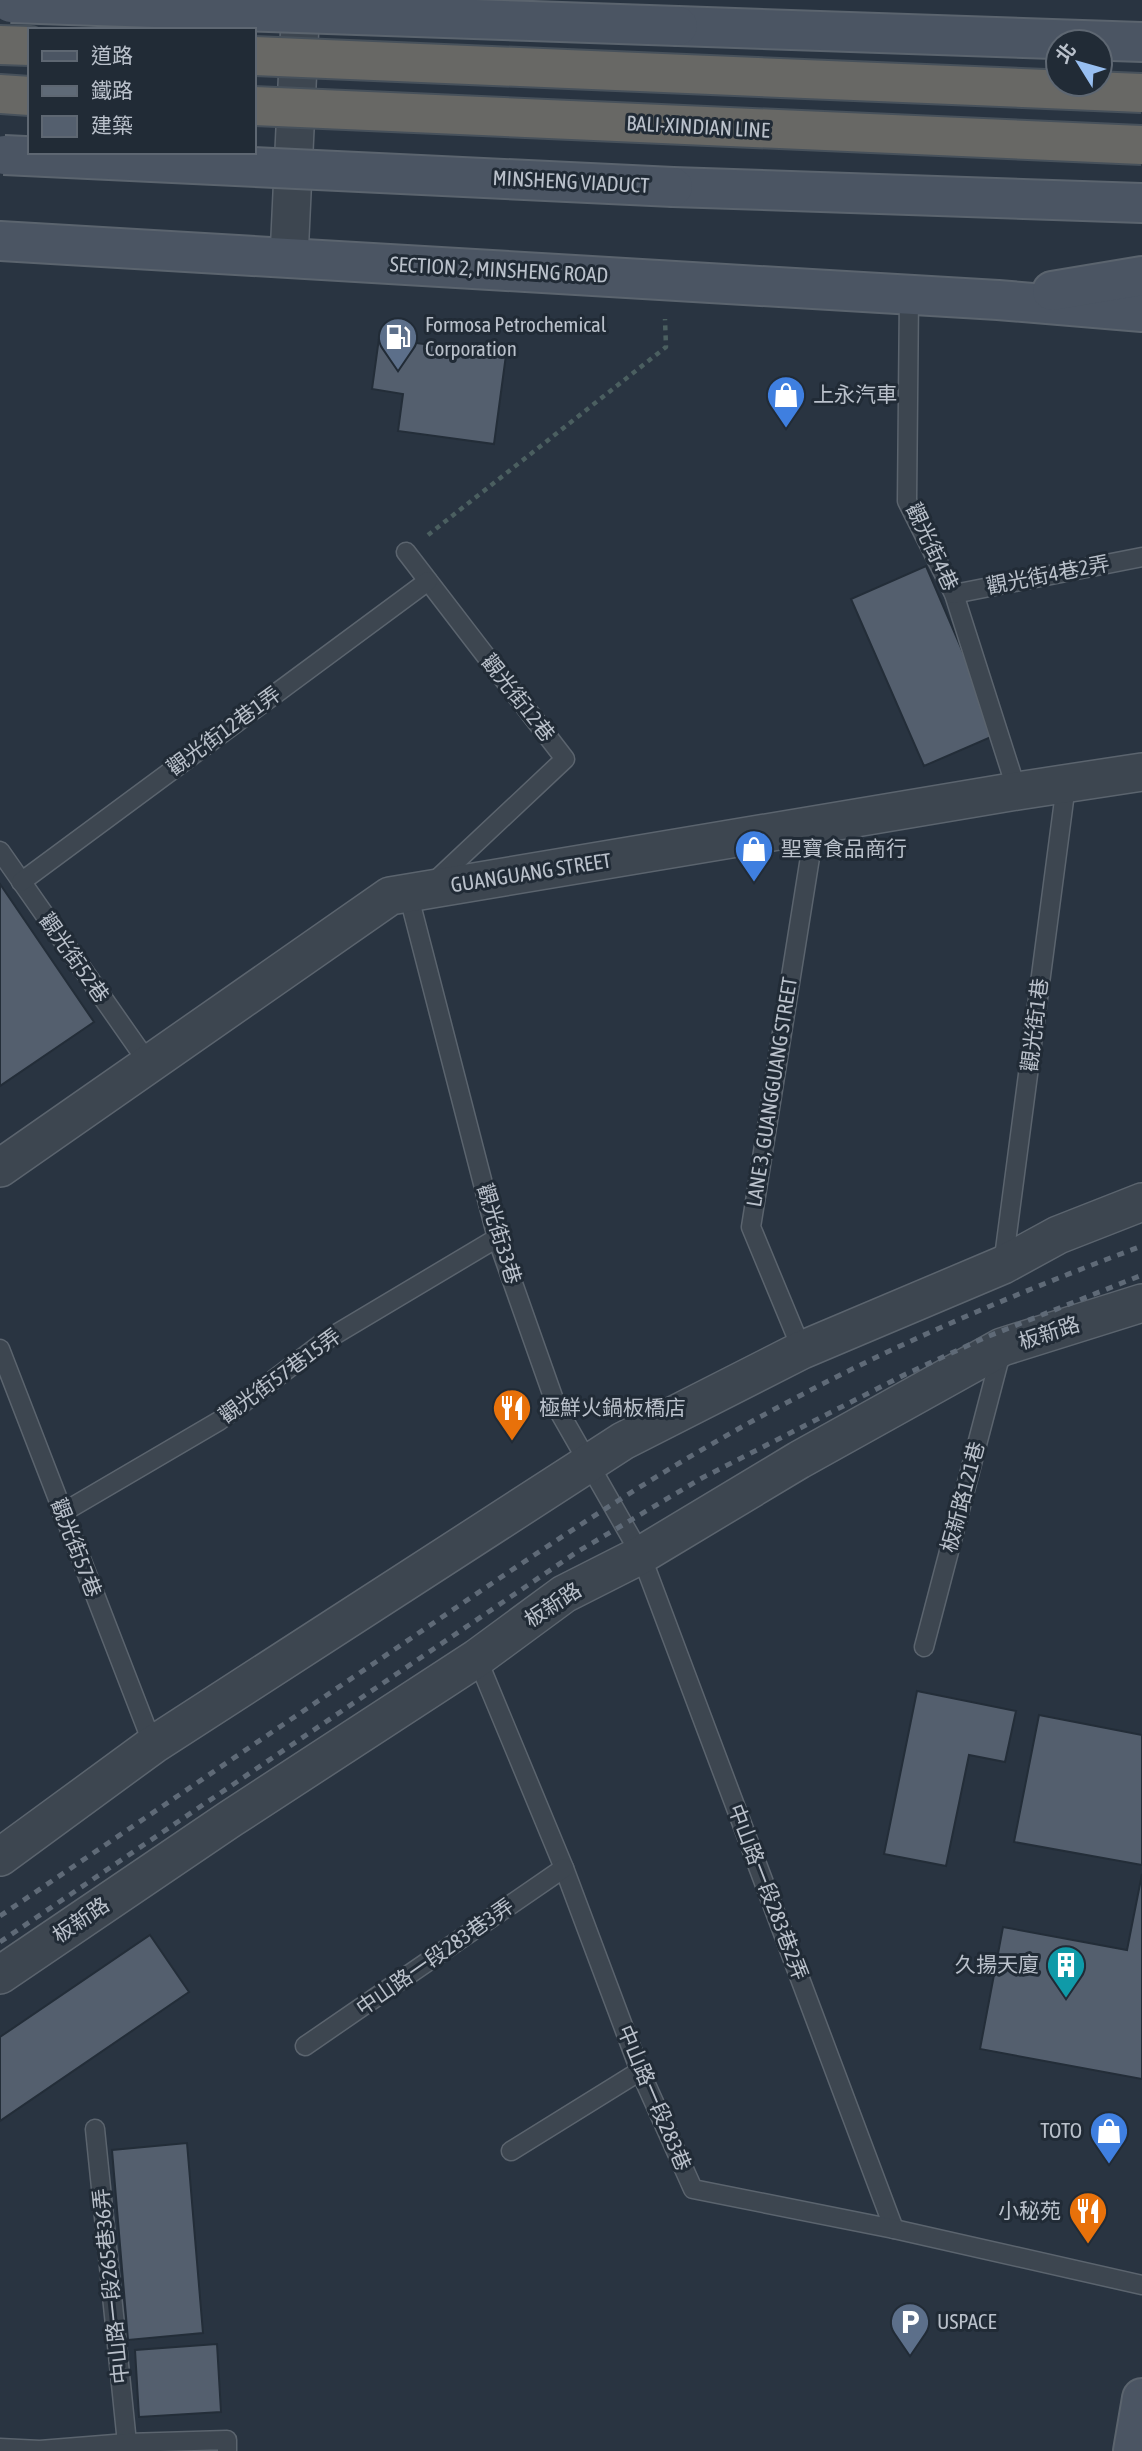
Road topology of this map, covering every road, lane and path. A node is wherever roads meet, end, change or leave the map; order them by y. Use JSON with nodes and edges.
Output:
{"nodes":[{"id":1,"x":302,"y":0,"type":"edge"},
{"id":2,"x":0,"y":2,"type":"edge"},
{"id":3,"x":1142,"y":42,"type":"edge"},
{"id":4,"x":0,"y":45,"type":"edge"},
{"id":5,"x":28,"y":46,"type":"edge"},
{"id":6,"x":256,"y":56,"type":"edge"},
{"id":7,"x":1142,"y":93,"type":"edge"},
{"id":8,"x":0,"y":94,"type":"edge"},
{"id":9,"x":28,"y":96,"type":"edge"},
{"id":10,"x":256,"y":106,"type":"edge"},
{"id":11,"x":1142,"y":145,"type":"edge"},
{"id":12,"x":0,"y":155,"type":"edge"},
{"id":13,"x":1142,"y":203,"type":"edge"},
{"id":14,"x":0,"y":241,"type":"edge"},
{"id":15,"x":289,"y":258,"type":"junction"},
{"id":16,"x":1142,"y":275,"type":"edge"},
{"id":17,"x":664,"y":280,"type":"junction"},
{"id":18,"x":909,"y":295,"type":"junction"},
{"id":19,"x":998,"y":300,"type":"junction"},
{"id":20,"x":1142,"y":312,"type":"edge"},
{"id":21,"x":406,"y":552,"type":"joint"},
{"id":22,"x":1142,"y":556,"type":"edge"},
{"id":23,"x":428,"y":581,"type":"junction"},
{"id":24,"x":954,"y":594,"type":"junction"},
{"id":25,"x":1142,"y":772,"type":"edge"},
{"id":26,"x":1066,"y":785,"type":"junction"},
{"id":27,"x":1017,"y":791,"type":"junction"},
{"id":28,"x":815,"y":826,"type":"junction"},
{"id":29,"x":0,"y":851,"type":"edge"},
{"id":30,"x":21,"y":882,"type":"junction"},
{"id":31,"x":417,"y":891,"type":"junction"},
{"id":32,"x":149,"y":1064,"type":"junction"},
{"id":33,"x":0,"y":1168,"type":"edge"},
{"id":34,"x":1142,"y":1202,"type":"edge"},
{"id":35,"x":497,"y":1238,"type":"junction"},
{"id":36,"x":1003,"y":1265,"type":"junction"},
{"id":37,"x":1142,"y":1303,"type":"edge"},
{"id":38,"x":1002,"y":1347,"type":"junction"},
{"id":39,"x":0,"y":1349,"type":"edge"},
{"id":40,"x":802,"y":1350,"type":"junction"},
{"id":41,"x":588,"y":1463,"type":"junction"},
{"id":42,"x":62,"y":1513,"type":"junction"},
{"id":43,"x":641,"y":1555,"type":"junction"},
{"id":44,"x":924,"y":1647,"type":"dead end"},
{"id":45,"x":477,"y":1658,"type":"junction"},
{"id":46,"x":153,"y":1745,"type":"junction"},
{"id":47,"x":0,"y":1857,"type":"edge"},
{"id":48,"x":564,"y":1868,"type":"junction"},
{"id":49,"x":0,"y":1975,"type":"edge"},
{"id":50,"x":305,"y":2046,"type":"dead end"},
{"id":51,"x":640,"y":2071,"type":"junction"},
{"id":52,"x":95,"y":2129,"type":"dead end"},
{"id":53,"x":511,"y":2151,"type":"dead end"},
{"id":54,"x":894,"y":2229,"type":"junction"},
{"id":55,"x":1142,"y":2285,"type":"edge"},
{"id":56,"x":1142,"y":2398,"type":"edge"},
{"id":57,"x":128,"y":2443,"type":"junction"},
{"id":58,"x":1137,"y":2443,"type":"edge"},
{"id":59,"x":0,"y":2448,"type":"edge"},
{"id":60,"x":227,"y":2451,"type":"edge"}],
"edges":[{"from":1,"to":15,"type":"street"},
{"from":2,"to":3,"type":"main road","bridge":true},
{"from":4,"to":5,"type":"highway"},
{"from":6,"to":7,"type":"highway","bridge":true},
{"from":8,"to":9,"type":"highway"},
{"from":10,"to":11,"type":"highway","name":"BALI-XINDIAN LINE","bridge":true},
{"from":12,"to":13,"type":"main road","name":"MINSHENG VIADUCT","bridge":true},
{"from":14,"to":15,"type":"main road","name":"SECTION 2, MINSHENG ROAD"},
{"from":15,"to":17,"type":"main road","name":"SECTION 2, MINSHENG ROAD"},
{"from":16,"to":19,"type":"main road","name":"SECTION 2, MINSHENG ROAD"},
{"from":17,"to":18,"type":"main road","name":"SECTION 2, MINSHENG ROAD"},
{"from":17,"to":21,"type":"path"},
{"from":18,"to":19,"type":"main road","name":"SECTION 2, MINSHENG ROAD"},
{"from":18,"to":24,"type":"lane","name":"觀光街4巷"},
{"from":19,"to":20,"type":"main road","name":"SECTION 2, MINSHENG ROAD"},
{"from":21,"to":23,"type":"lane","name":"觀光街12巷"},
{"from":22,"to":24,"type":"lane","name":"觀光街4巷2弄"},
{"from":23,"to":30,"type":"lane","name":"觀光街12巷1弄"},
{"from":23,"to":31,"type":"lane","name":"觀光街12巷"},
{"from":24,"to":27,"type":"lane","name":"觀光街4巷"},
{"from":25,"to":26,"type":"street","name":"GUANGUANG STREET"},
{"from":26,"to":27,"type":"street","name":"GUANGUANG STREET"},
{"from":26,"to":36,"type":"lane","name":"觀光街1巷"},
{"from":27,"to":28,"type":"street","name":"GUANGUANG STREET"},
{"from":28,"to":31,"type":"street","name":"GUANGUANG STREET"},
{"from":28,"to":40,"type":"lane","name":"LANE 3, GUANGGUANG STREET"},
{"from":29,"to":30,"type":"lane","name":"觀光街52巷"},
{"from":30,"to":32,"type":"lane","name":"觀光街52巷"},
{"from":31,"to":32,"type":"street","name":"GUANGUANG STREET"},
{"from":31,"to":35,"type":"lane","name":"觀光街33巷"},
{"from":32,"to":33,"type":"street","name":"GUANGUANG STREET"},
{"from":34,"to":36,"type":"street"},
{"from":35,"to":41,"type":"lane","name":"觀光街33巷"},
{"from":35,"to":42,"type":"lane","name":"觀光街57巷15弄"},
{"from":36,"to":40,"type":"street"},
{"from":37,"to":38,"type":"street","name":"板新路"},
{"from":38,"to":43,"type":"street","name":"板新路"},
{"from":38,"to":44,"type":"lane","name":"板新路121巷"},
{"from":39,"to":42,"type":"lane","name":"觀光街57巷"},
{"from":40,"to":41,"type":"street"},
{"from":41,"to":43,"type":"lane","name":"觀光街33巷"},
{"from":41,"to":46,"type":"street"},
{"from":42,"to":46,"type":"lane","name":"觀光街57巷"},
{"from":43,"to":45,"type":"street","name":"板新路"},
{"from":43,"to":54,"type":"lane","name":"中山路一段283巷2弄"},
{"from":45,"to":48,"type":"lane","name":"中山路一段283巷"},
{"from":45,"to":49,"type":"street","name":"板新路"},
{"from":46,"to":47,"type":"street"},
{"from":48,"to":50,"type":"lane","name":"中山路一段283巷3弄"},
{"from":48,"to":51,"type":"lane","name":"中山路一段283巷"},
{"from":51,"to":53,"type":"lane"},
{"from":51,"to":54,"type":"lane","name":"中山路一段283巷"},
{"from":52,"to":57,"type":"lane","name":"中山路一段265巷36弄"},
{"from":54,"to":55,"type":"lane","name":"中山路一段283巷"},
{"from":56,"to":58,"type":"main road"},
{"from":57,"to":59,"type":"lane"},
{"from":57,"to":60,"type":"lane"}]}
